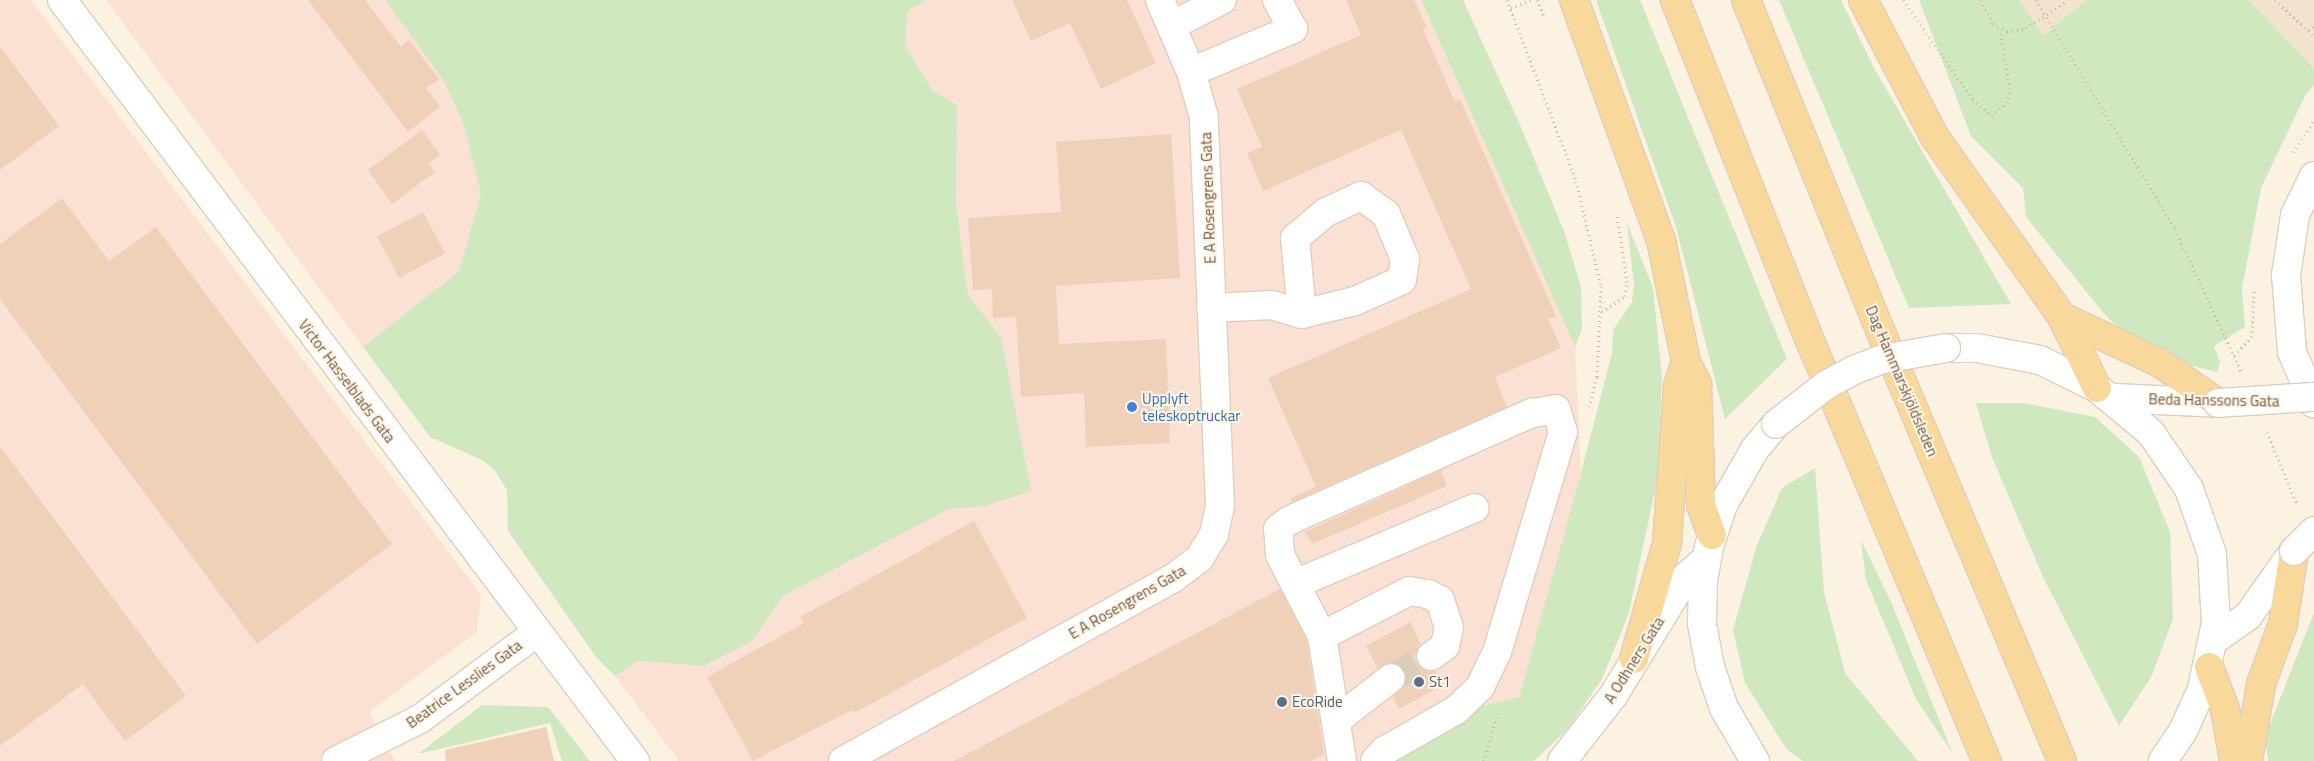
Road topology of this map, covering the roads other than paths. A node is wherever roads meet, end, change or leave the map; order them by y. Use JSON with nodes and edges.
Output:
{"nodes":[{"id":1,"x":62,"y":0,"type":"edge"},
{"id":2,"x":1160,"y":0,"type":"edge"},
{"id":3,"x":1222,"y":0,"type":"edge"},
{"id":4,"x":1277,"y":0,"type":"edge"},
{"id":5,"x":1574,"y":0,"type":"edge"},
{"id":6,"x":1675,"y":0,"type":"edge"},
{"id":7,"x":1746,"y":0,"type":"edge"},
{"id":8,"x":1863,"y":0,"type":"edge"},
{"id":9,"x":1171,"y":26,"type":"junction"},
{"id":10,"x":1192,"y":72,"type":"junction"},
{"id":11,"x":2314,"y":176,"type":"edge"},
{"id":12,"x":1211,"y":308,"type":"junction"},
{"id":13,"x":1302,"y":314,"type":"junction"},
{"id":14,"x":2062,"y":317,"type":"junction"},
{"id":15,"x":1686,"y":362,"type":"junction"},
{"id":16,"x":2105,"y":393,"type":"junction"},
{"id":17,"x":2314,"y":398,"type":"edge"},
{"id":18,"x":2218,"y":403,"type":"junction"},
{"id":19,"x":2314,"y":403,"type":"edge"},
{"id":20,"x":1475,"y":508,"type":"dead end"},
{"id":21,"x":2307,"y":522,"type":"edge"},
{"id":22,"x":1709,"y":547,"type":"junction"},
{"id":23,"x":2294,"y":551,"type":"junction"},
{"id":24,"x":1295,"y":584,"type":"junction"},
{"id":25,"x":536,"y":633,"type":"junction"},
{"id":26,"x":1322,"y":636,"type":"junction"},
{"id":27,"x":2214,"y":640,"type":"junction"},
{"id":28,"x":1431,"y":656,"type":"tunnel mouth"},
{"id":29,"x":1634,"y":658,"type":"junction"},
{"id":30,"x":2209,"y":667,"type":"junction"},
{"id":31,"x":1391,"y":678,"type":"tunnel mouth"},
{"id":32,"x":1337,"y":720,"type":"junction"},
{"id":33,"x":336,"y":761,"type":"edge"},
{"id":34,"x":635,"y":761,"type":"edge"},
{"id":35,"x":843,"y":761,"type":"edge"},
{"id":36,"x":1342,"y":761,"type":"edge"},
{"id":37,"x":1375,"y":761,"type":"edge"},
{"id":38,"x":1562,"y":761,"type":"edge"},
{"id":39,"x":1755,"y":761,"type":"edge"},
{"id":40,"x":1987,"y":761,"type":"edge"},
{"id":41,"x":2062,"y":761,"type":"edge"},
{"id":42,"x":2163,"y":761,"type":"edge"},
{"id":43,"x":2234,"y":761,"type":"edge"},
{"id":44,"x":2248,"y":761,"type":"edge"}],
"edges":[{"from":1,"to":25,"type":"street","name":"Victor Hasselblads Gata"},
{"from":2,"to":9,"type":"street","name":"E A Rosengrens Gata"},
{"from":3,"to":9,"type":"street"},
{"from":4,"to":10,"type":"street"},
{"from":5,"to":15,"type":"main road"},
{"from":6,"to":40,"type":"main road"},
{"from":7,"to":41,"type":"main road","name":"Dag Hammarskjöldsleden"},
{"from":8,"to":14,"type":"main road"},
{"from":9,"to":10,"type":"street","name":"E A Rosengrens Gata"},
{"from":10,"to":12,"type":"street","name":"E A Rosengrens Gata"},
{"from":11,"to":19,"type":"street"},
{"from":12,"to":13,"type":"street"},
{"from":12,"to":35,"type":"street","name":"E A Rosengrens Gata"},
{"from":13,"to":13,"type":"street"},
{"from":14,"to":16,"type":"main road"},
{"from":14,"to":18,"type":"main road"},
{"from":15,"to":22,"type":"main road"},
{"from":15,"to":29,"type":"main road"},
{"from":16,"to":18,"type":"street","name":"Beda Hanssons Gata"},
{"from":16,"to":22,"type":"street","bridge":true},
{"from":16,"to":27,"type":"street"},
{"from":17,"to":18,"type":"street","name":"Beda Hanssons Gata","bridge":true},
{"from":20,"to":24,"type":"street"},
{"from":21,"to":23,"type":"street","bridge":true},
{"from":22,"to":29,"type":"street","name":"A Odhners Gata"},
{"from":22,"to":39,"type":"street"},
{"from":23,"to":27,"type":"street"},
{"from":23,"to":44,"type":"main road"},
{"from":24,"to":26,"type":"street"},
{"from":24,"to":37,"type":"street"},
{"from":25,"to":33,"type":"street","name":"Beatrice Lesslies Gata"},
{"from":25,"to":34,"type":"street","name":"Victor Hasselblads Gata"},
{"from":26,"to":28,"type":"street"},
{"from":26,"to":32,"type":"street"},
{"from":27,"to":30,"type":"street"},
{"from":29,"to":38,"type":"street","name":"A Odhners Gata"},
{"from":30,"to":42,"type":"street"},
{"from":30,"to":43,"type":"main road"},
{"from":31,"to":32,"type":"street"},
{"from":32,"to":36,"type":"street"}]}
